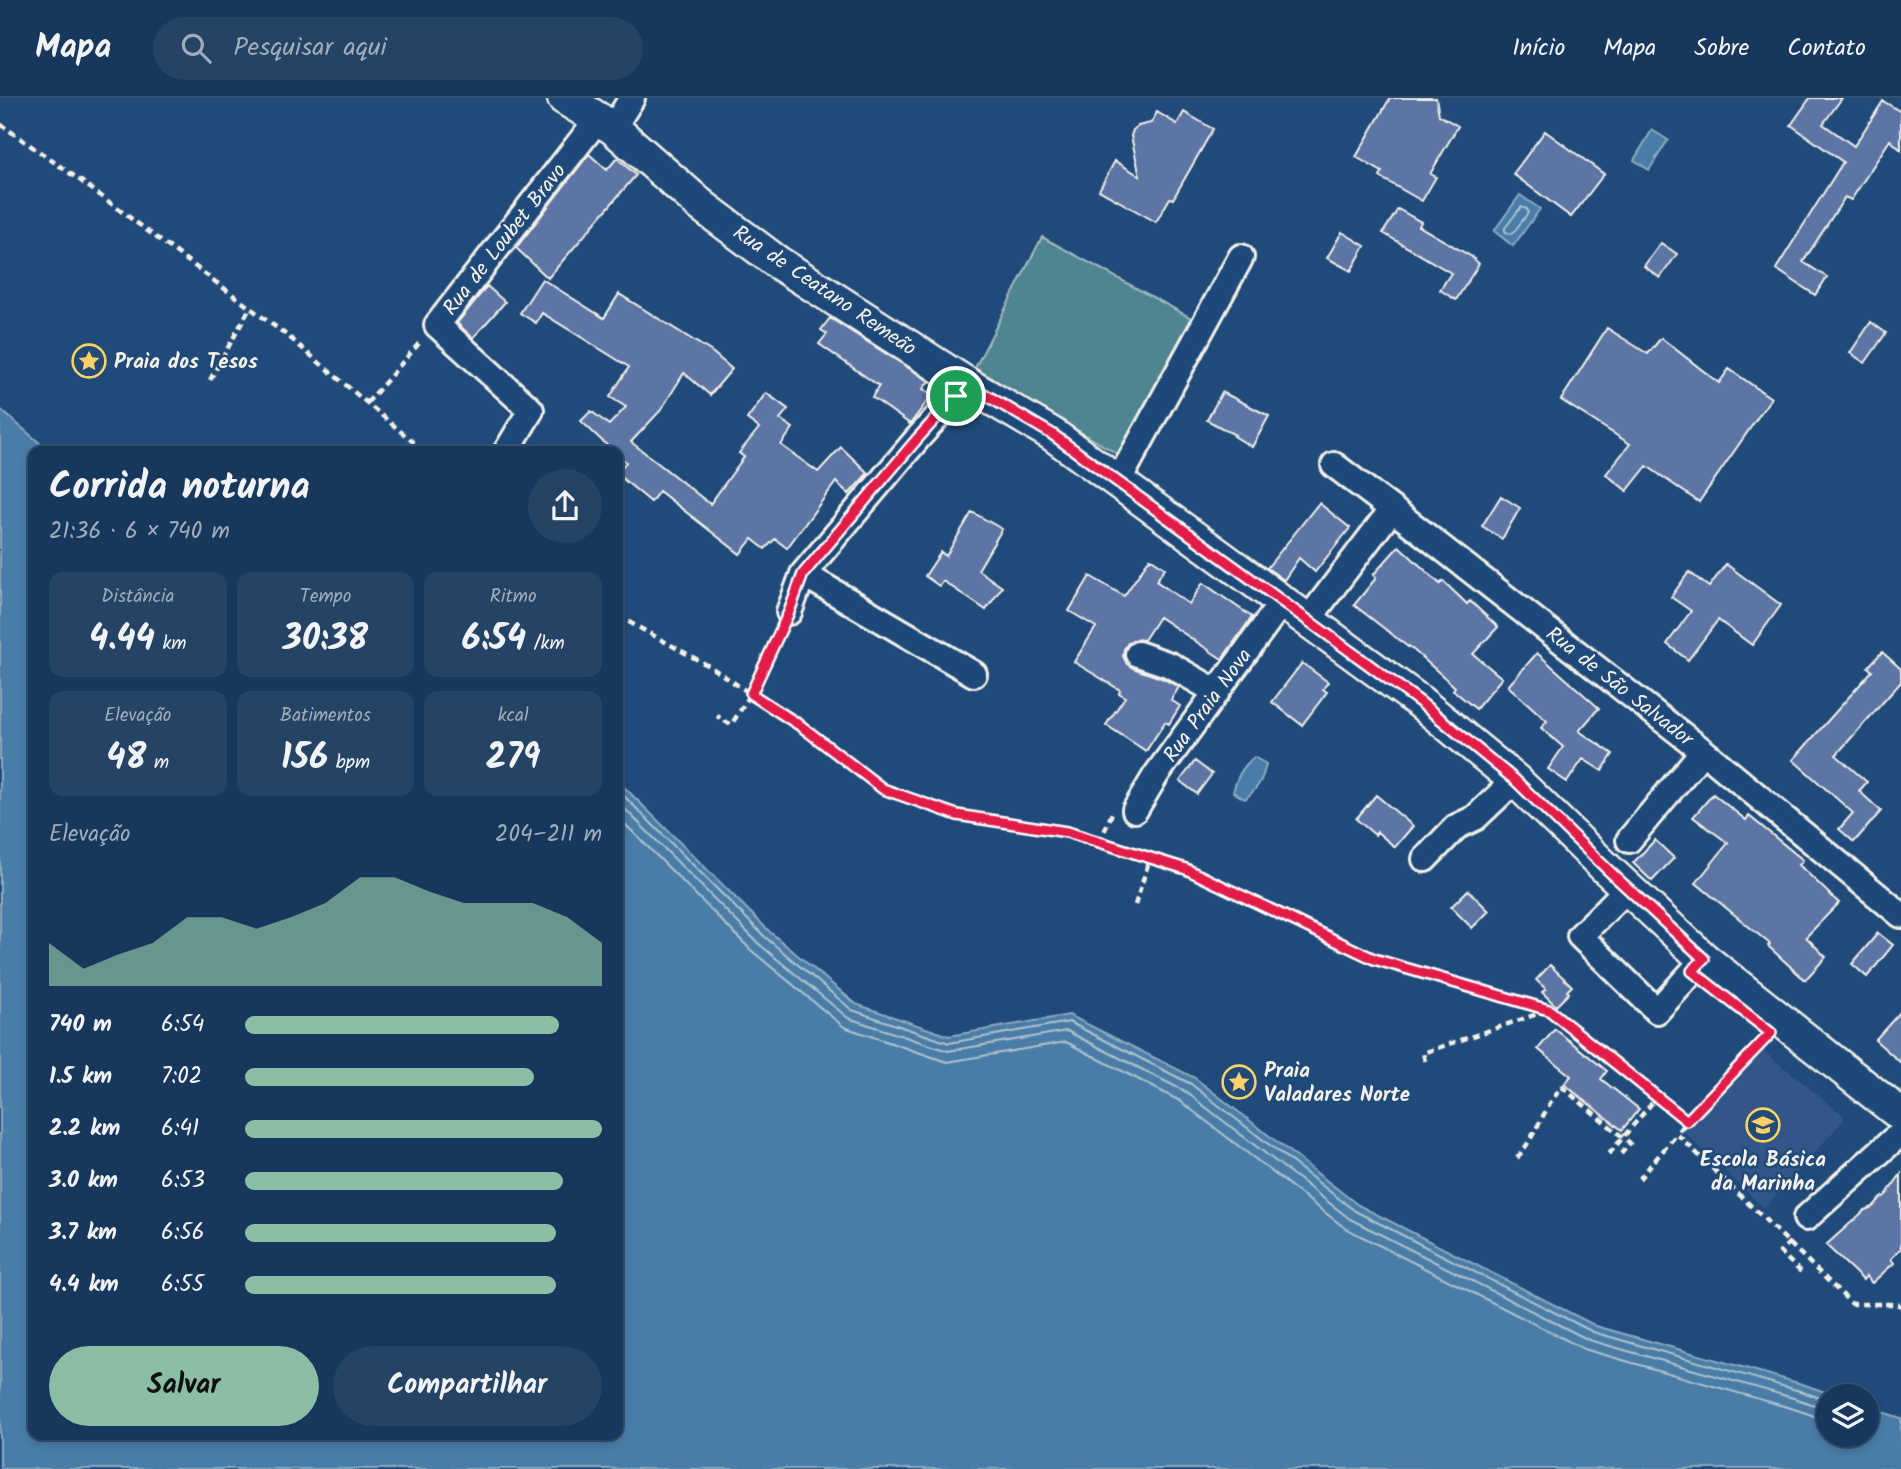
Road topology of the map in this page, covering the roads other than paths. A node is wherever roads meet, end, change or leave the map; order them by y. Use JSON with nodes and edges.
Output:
{"nodes":[{"id":1,"x":564,"y":98,"type":"edge"},
{"id":2,"x":632,"y":98,"type":"edge"},
{"id":3,"x":605,"y":124,"type":"junction"},
{"id":4,"x":1241,"y":257,"type":"dead end"},
{"id":5,"x":967,"y":384,"type":"junction"},
{"id":6,"x":510,"y":446,"type":"edge"},
{"id":7,"x":1334,"y":465,"type":"dead end"},
{"id":8,"x":1118,"y":482,"type":"junction"},
{"id":9,"x":1392,"y":509,"type":"junction"},
{"id":10,"x":803,"y":574,"type":"junction"},
{"id":11,"x":1282,"y":602,"type":"junction"},
{"id":12,"x":789,"y":612,"type":"road end"},
{"id":13,"x":1308,"y":620,"type":"junction"},
{"id":14,"x":1138,"y":654,"type":"dead end"},
{"id":15,"x":974,"y":674,"type":"dead end"},
{"id":16,"x":1217,"y":692,"type":"junction"},
{"id":17,"x":1703,"y":751,"type":"junction"},
{"id":18,"x":1515,"y":780,"type":"junction"},
{"id":19,"x":1124,"y":810,"type":"road end"},
{"id":20,"x":1629,"y":840,"type":"dead end"},
{"id":21,"x":1424,"y":859,"type":"dead end"},
{"id":22,"x":1628,"y":889,"type":"junction"},
{"id":23,"x":1901,"y":915,"type":"edge"},
{"id":24,"x":1704,"y":959,"type":"junction"},
{"id":25,"x":1901,"y":1115,"type":"edge"},
{"id":26,"x":1901,"y":1135,"type":"edge"},
{"id":27,"x":1806,"y":1218,"type":"dead end"}],
"edges":[{"from":1,"to":3,"type":"main road","name":"Rua de Ceatano Remeão"},
{"from":2,"to":3,"type":"street","name":"Rua de Loubet Bravo"},
{"from":3,"to":5,"type":"main road","name":"Rua de Ceatano Remeão"},
{"from":3,"to":6,"type":"street","name":"Rua de Loubet Bravo"},
{"from":4,"to":8,"type":"street"},
{"from":5,"to":8,"type":"main road","name":"Rua de Ceatano Remeão"},
{"from":5,"to":10,"type":"street"},
{"from":7,"to":9,"type":"street","name":"Rua de São Salvador"},
{"from":8,"to":11,"type":"main road","name":"Rua de Ceatano Remeão"},
{"from":9,"to":13,"type":"street"},
{"from":9,"to":17,"type":"street","name":"Rua de São Salvador"},
{"from":10,"to":12,"type":"street"},
{"from":10,"to":15,"type":"street"},
{"from":11,"to":13,"type":"main road","name":"Rua de Ceatano Remeão"},
{"from":11,"to":16,"type":"street","name":"Rua Praia Nova"},
{"from":13,"to":18,"type":"main road","name":"Rua de Ceatano Remeão"},
{"from":14,"to":16,"type":"street"},
{"from":16,"to":19,"type":"street","name":"Rua Praia Nova"},
{"from":17,"to":20,"type":"street"},
{"from":17,"to":23,"type":"street","name":"Rua de São Salvador"},
{"from":18,"to":21,"type":"street"},
{"from":18,"to":22,"type":"main road","name":"Rua de Ceatano Remeão"},
{"from":22,"to":24,"type":"main road","name":"Rua de Ceatano Remeão"},
{"from":22,"to":24,"type":"street"},
{"from":24,"to":25,"type":"main road","name":"Rua de Ceatano Remeão"},
{"from":26,"to":27,"type":"street"}]}
